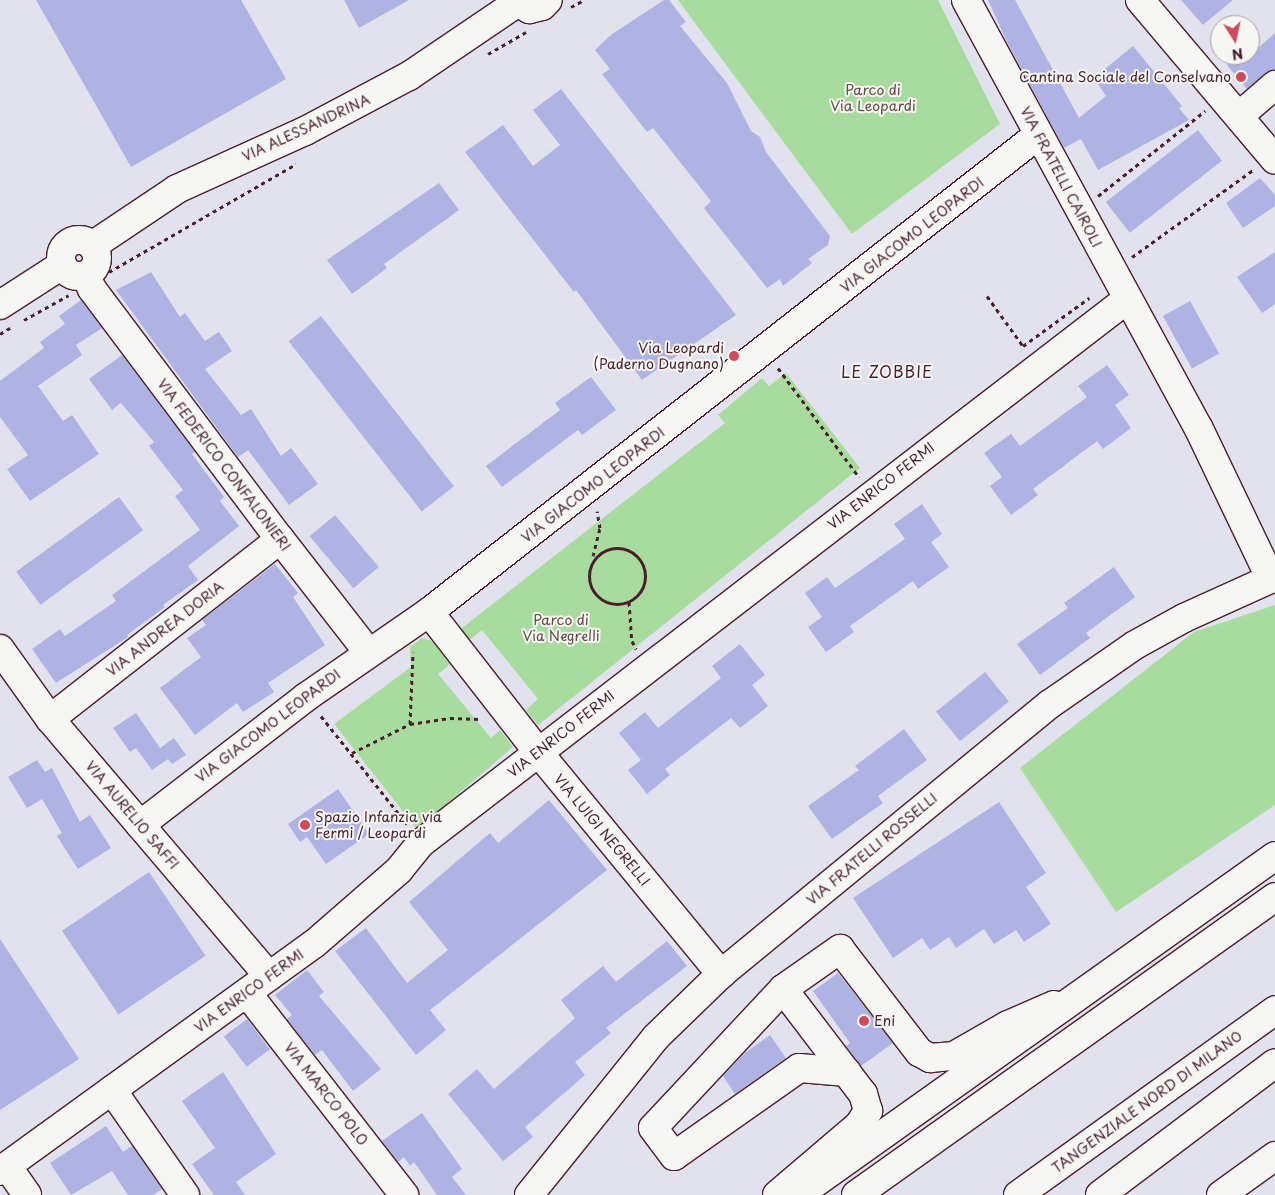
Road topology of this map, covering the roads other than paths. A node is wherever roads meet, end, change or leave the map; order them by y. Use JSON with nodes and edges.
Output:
{"nodes":[{"id":1,"x":966,"y":0,"type":"edge"},
{"id":2,"x":1140,"y":0,"type":"edge"},
{"id":3,"x":516,"y":1,"type":"edge"},
{"id":4,"x":555,"y":6,"type":"edge"},
{"id":5,"x":1275,"y":85,"type":"edge"},
{"id":6,"x":1238,"y":116,"type":"junction"},
{"id":7,"x":1038,"y":134,"type":"junction"},
{"id":8,"x":1266,"y":164,"type":"edge"},
{"id":9,"x":80,"y":276,"type":"junction"},
{"id":10,"x":1126,"y":300,"type":"junction"},
{"id":11,"x":0,"y":305,"type":"edge"},
{"id":12,"x":280,"y":539,"type":"junction"},
{"id":13,"x":1273,"y":578,"type":"edge"},
{"id":14,"x":429,"y":612,"type":"junction"},
{"id":15,"x":0,"y":649,"type":"edge"},
{"id":16,"x":368,"y":652,"type":"junction"},
{"id":17,"x":50,"y":718,"type":"junction"},
{"id":18,"x":538,"y":752,"type":"junction"},
{"id":19,"x":140,"y":824,"type":"junction"},
{"id":20,"x":1275,"y":856,"type":"edge"},
{"id":21,"x":1275,"y":897,"type":"edge"},
{"id":22,"x":721,"y":974,"type":"junction"},
{"id":23,"x":270,"y":976,"type":"junction"},
{"id":24,"x":783,"y":989,"type":"junction"},
{"id":25,"x":1085,"y":992,"type":"junction"},
{"id":26,"x":247,"y":993,"type":"junction"},
{"id":27,"x":1275,"y":1010,"type":"edge"},
{"id":28,"x":1275,"y":1063,"type":"edge"},
{"id":29,"x":846,"y":1072,"type":"junction"},
{"id":30,"x":1026,"y":1074,"type":"junction"},
{"id":31,"x":112,"y":1090,"type":"junction"},
{"id":32,"x":1275,"y":1156,"type":"edge"},
{"id":33,"x":4,"y":1169,"type":"edge"},
{"id":34,"x":28,"y":1195,"type":"edge"},
{"id":35,"x":185,"y":1195,"type":"edge"},
{"id":36,"x":404,"y":1195,"type":"edge"},
{"id":37,"x":529,"y":1195,"type":"edge"},
{"id":38,"x":777,"y":1195,"type":"edge"},
{"id":39,"x":798,"y":1195,"type":"edge"},
{"id":40,"x":856,"y":1195,"type":"edge"},
{"id":41,"x":887,"y":1195,"type":"edge"},
{"id":42,"x":1018,"y":1195,"type":"edge"},
{"id":43,"x":1100,"y":1195,"type":"edge"},
{"id":44,"x":1221,"y":1195,"type":"edge"}],
"edges":[{"from":1,"to":7,"type":"main road","name":"VIA FRATELLI CAIROLI"},
{"from":2,"to":6,"type":"main road"},
{"from":3,"to":4,"type":"main road"},
{"from":3,"to":9,"type":"main road","name":"VIA ALESSANDRINA"},
{"from":5,"to":6,"type":"main road"},
{"from":6,"to":8,"type":"main road"},
{"from":7,"to":10,"type":"main road","name":"VIA FRATELLI CAIROLI"},
{"from":7,"to":14,"type":"main road","name":"VIA GIACOMO LEOPARDI"},
{"from":9,"to":11,"type":"main road"},
{"from":9,"to":12,"type":"main road","name":"VIA FEDERICO CONFALONIERI"},
{"from":10,"to":13,"type":"main road","name":"VIA FRATELLI CAIROLI"},
{"from":10,"to":18,"type":"main road","name":"VIA ENRICO FERMI"},
{"from":12,"to":16,"type":"main road","name":"VIA FEDERICO CONFALONIERI"},
{"from":12,"to":17,"type":"main road","name":"VIA ANDREA DORIA"},
{"from":13,"to":22,"type":"main road","name":"VIA FRATELLI ROSSELLI"},
{"from":14,"to":16,"type":"main road","name":"VIA GIACOMO LEOPARDI"},
{"from":14,"to":18,"type":"main road","name":"VIA LUIGI NEGRELLI"},
{"from":15,"to":17,"type":"main road","name":"VIA AURELIO SAFFI"},
{"from":16,"to":19,"type":"main road","name":"VIA GIACOMO LEOPARDI"},
{"from":17,"to":19,"type":"main road","name":"VIA AURELIO SAFFI"},
{"from":18,"to":22,"type":"main road","name":"VIA LUIGI NEGRELLI"},
{"from":18,"to":23,"type":"main road","name":"VIA ENRICO FERMI"},
{"from":19,"to":23,"type":"main road","name":"VIA AURELIO SAFFI"},
{"from":20,"to":25,"type":"main road"},
{"from":21,"to":30,"type":"main road"},
{"from":22,"to":37,"type":"main road","name":"VIA FRATELLI ROSSELLI"},
{"from":23,"to":26,"type":"main road","name":"VIA ENRICO FERMI"},
{"from":24,"to":25,"type":"main road"},
{"from":24,"to":29,"type":"main road"},
{"from":24,"to":29,"type":"main road"},
{"from":25,"to":39,"type":"main road"},
{"from":26,"to":31,"type":"main road","name":"VIA ENRICO FERMI"},
{"from":26,"to":36,"type":"main road","name":"VIA MARCO POLO"},
{"from":27,"to":42,"type":"main road","name":"TANGENZIALE NORD DI MILANO"},
{"from":28,"to":43,"type":"main road"},
{"from":29,"to":38,"type":"main road"},
{"from":30,"to":40,"type":"main road"},
{"from":30,"to":41,"type":"main road"},
{"from":31,"to":33,"type":"main road","name":"VIA ENRICO FERMI"},
{"from":31,"to":35,"type":"main road"},
{"from":32,"to":44,"type":"main road"},
{"from":33,"to":34,"type":"main road"}]}
